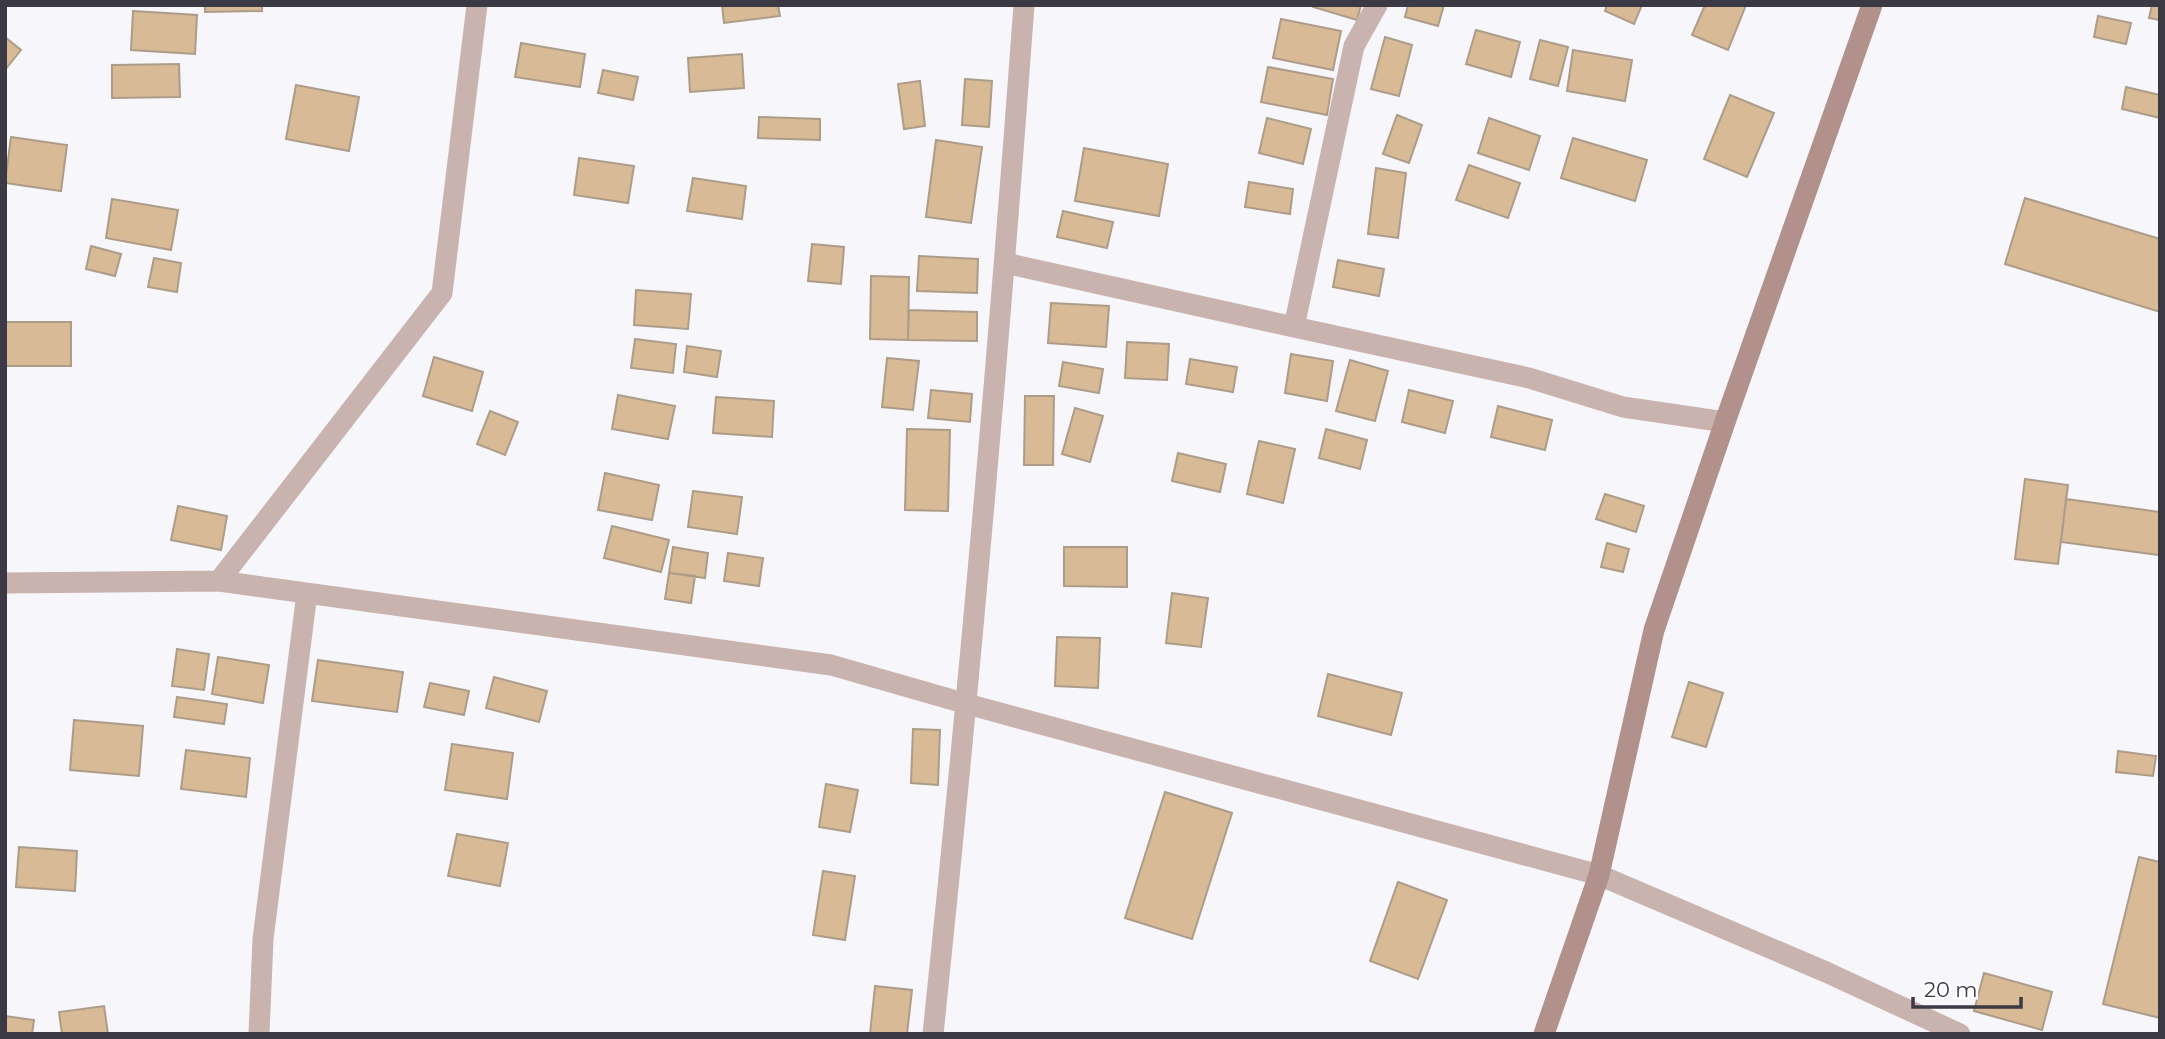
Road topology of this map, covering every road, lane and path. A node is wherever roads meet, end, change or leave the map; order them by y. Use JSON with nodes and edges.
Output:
{"nodes":[{"id":1,"x":477,"y":5,"type":"edge"},
{"id":2,"x":1024,"y":5,"type":"edge"},
{"id":3,"x":1377,"y":5,"type":"edge"},
{"id":4,"x":1872,"y":5,"type":"edge"},
{"id":5,"x":1005,"y":263,"type":"junction"},
{"id":6,"x":1294,"y":327,"type":"junction"},
{"id":7,"x":1725,"y":422,"type":"junction"},
{"id":8,"x":219,"y":581,"type":"junction"},
{"id":9,"x":5,"y":583,"type":"edge"},
{"id":10,"x":307,"y":593,"type":"junction"},
{"id":11,"x":967,"y":704,"type":"junction"},
{"id":12,"x":1599,"y":875,"type":"junction"},
{"id":13,"x":259,"y":1034,"type":"edge"},
{"id":14,"x":933,"y":1034,"type":"edge"},
{"id":15,"x":1544,"y":1034,"type":"edge"},
{"id":16,"x":1960,"y":1034,"type":"edge"}],
"edges":[{"from":1,"to":8,"type":"street"},
{"from":2,"to":5,"type":"street"},
{"from":3,"to":6,"type":"street"},
{"from":4,"to":7,"type":"street"},
{"from":5,"to":6,"type":"street"},
{"from":5,"to":11,"type":"street"},
{"from":6,"to":7,"type":"street"},
{"from":7,"to":12,"type":"street"},
{"from":8,"to":9,"type":"street"},
{"from":8,"to":10,"type":"street"},
{"from":10,"to":11,"type":"street"},
{"from":10,"to":13,"type":"street"},
{"from":11,"to":12,"type":"street"},
{"from":11,"to":14,"type":"street"},
{"from":12,"to":15,"type":"street"},
{"from":12,"to":16,"type":"street"}]}
